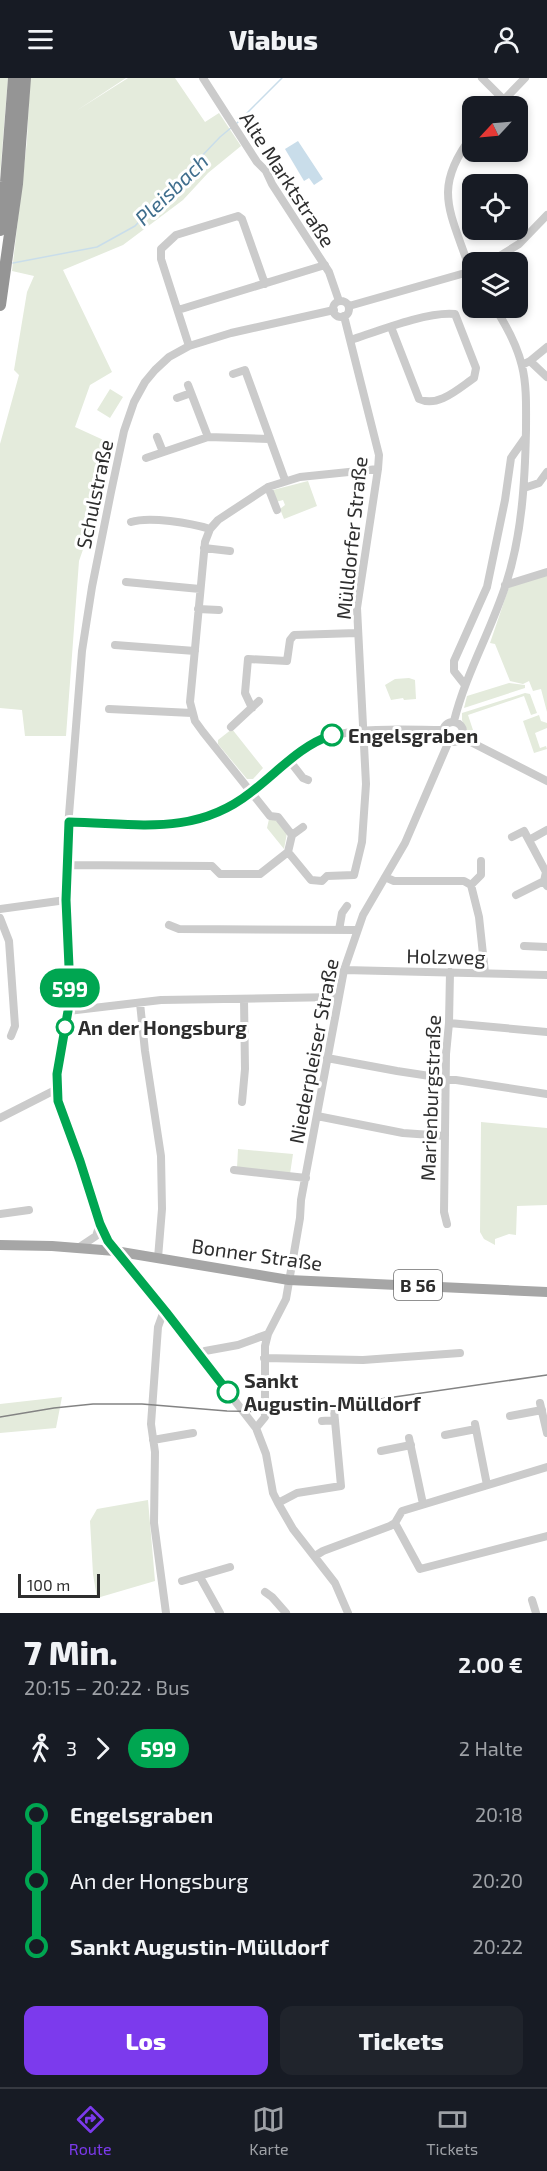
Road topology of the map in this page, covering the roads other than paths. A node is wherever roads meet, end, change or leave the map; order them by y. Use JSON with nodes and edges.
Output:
{"nodes":[{"id":1,"x":14,"y":78,"type":"edge"},
{"id":2,"x":24,"y":78,"type":"edge"},
{"id":3,"x":202,"y":78,"type":"edge"},
{"id":4,"x":482,"y":78,"type":"edge"},
{"id":5,"x":525,"y":78,"type":"edge"},
{"id":6,"x":496,"y":96,"type":"edge"},
{"id":7,"x":508,"y":96,"type":"edge"},
{"id":8,"x":462,"y":152,"type":"edge"},
{"id":9,"x":547,"y":215,"type":"edge"},
{"id":10,"x":0,"y":230,"type":"edge"},
{"id":11,"x":466,"y":252,"type":"edge"},
{"id":12,"x":506,"y":252,"type":"edge"},
{"id":13,"x":326,"y":265,"type":"junction"},
{"id":14,"x":462,"y":274,"type":"edge"},
{"id":15,"x":265,"y":284,"type":"junction"},
{"id":16,"x":339,"y":301,"type":"junction"},
{"id":17,"x":0,"y":305,"type":"edge"},
{"id":18,"x":349,"y":306,"type":"junction"},
{"id":19,"x":178,"y":310,"type":"junction"},
{"id":20,"x":334,"y":310,"type":"junction"},
{"id":21,"x":345,"y":316,"type":"junction"},
{"id":22,"x":500,"y":318,"type":"edge"},
{"id":23,"x":391,"y":327,"type":"junction"},
{"id":24,"x":351,"y":340,"type":"junction"},
{"id":25,"x":189,"y":346,"type":"junction"},
{"id":26,"x":547,"y":346,"type":"edge"},
{"id":27,"x":530,"y":361,"type":"junction"},
{"id":28,"x":522,"y":365,"type":"junction"},
{"id":29,"x":233,"y":374,"type":"dead end"},
{"id":30,"x":547,"y":377,"type":"edge"},
{"id":31,"x":177,"y":398,"type":"dead end"},
{"id":32,"x":157,"y":437,"type":"dead end"},
{"id":33,"x":208,"y":437,"type":"junction"},
{"id":34,"x":526,"y":437,"type":"junction"},
{"id":35,"x":269,"y":439,"type":"junction"},
{"id":36,"x":163,"y":452,"type":"junction"},
{"id":37,"x":146,"y":458,"type":"dead end"},
{"id":38,"x":378,"y":469,"type":"junction"},
{"id":39,"x":547,"y":472,"type":"edge"},
{"id":40,"x":285,"y":480,"type":"junction"},
{"id":41,"x":268,"y":487,"type":"junction"},
{"id":42,"x":524,"y":488,"type":"junction"},
{"id":43,"x":277,"y":510,"type":"dead end"},
{"id":44,"x":131,"y":522,"type":"dead end"},
{"id":45,"x":210,"y":529,"type":"junction"},
{"id":46,"x":204,"y":548,"type":"junction"},
{"id":47,"x":230,"y":551,"type":"dead end"},
{"id":48,"x":547,"y":572,"type":"edge"},
{"id":49,"x":126,"y":582,"type":"dead end"},
{"id":50,"x":506,"y":585,"type":"junction"},
{"id":51,"x":200,"y":589,"type":"junction"},
{"id":52,"x":198,"y":609,"type":"junction"},
{"id":53,"x":219,"y":610,"type":"dead end"},
{"id":54,"x":357,"y":633,"type":"junction"},
{"id":55,"x":115,"y":645,"type":"dead end"},
{"id":56,"x":195,"y":651,"type":"junction"},
{"id":57,"x":465,"y":685,"type":"junction"},
{"id":58,"x":259,"y":701,"type":"dead end"},
{"id":59,"x":109,"y":708,"type":"dead end"},
{"id":60,"x":252,"y":708,"type":"junction"},
{"id":61,"x":192,"y":712,"type":"junction"},
{"id":62,"x":454,"y":721,"type":"junction"},
{"id":63,"x":231,"y":727,"type":"dead end"},
{"id":64,"x":443,"y":730,"type":"junction"},
{"id":65,"x":364,"y":731,"type":"junction"},
{"id":66,"x":461,"y":737,"type":"junction"},
{"id":67,"x":449,"y":741,"type":"junction"},
{"id":68,"x":289,"y":760,"type":"junction"},
{"id":69,"x":308,"y":780,"type":"dead end"},
{"id":70,"x":547,"y":781,"type":"edge"},
{"id":71,"x":252,"y":792,"type":"junction"},
{"id":72,"x":69,"y":822,"type":"junction"},
{"id":73,"x":303,"y":827,"type":"dead end"},
{"id":74,"x":547,"y":830,"type":"edge"},
{"id":75,"x":292,"y":835,"type":"junction"},
{"id":76,"x":512,"y":837,"type":"dead end"},
{"id":77,"x":529,"y":840,"type":"junction"},
{"id":78,"x":288,"y":852,"type":"junction"},
{"id":79,"x":481,"y":861,"type":"dead end"},
{"id":80,"x":66,"y":865,"type":"junction"},
{"id":81,"x":386,"y":877,"type":"junction"},
{"id":82,"x":546,"y":883,"type":"edge"},
{"id":83,"x":471,"y":885,"type":"junction"},
{"id":84,"x":516,"y":896,"type":"dead end"},
{"id":85,"x":66,"y":900,"type":"junction"},
{"id":86,"x":347,"y":906,"type":"dead end"},
{"id":87,"x":0,"y":909,"type":"edge"},
{"id":88,"x":0,"y":918,"type":"edge"},
{"id":89,"x":169,"y":925,"type":"dead end"},
{"id":90,"x":339,"y":930,"type":"junction"},
{"id":91,"x":356,"y":930,"type":"junction"},
{"id":92,"x":524,"y":946,"type":"dead end"},
{"id":93,"x":547,"y":947,"type":"edge"},
{"id":94,"x":344,"y":970,"type":"junction"},
{"id":95,"x":450,"y":972,"type":"junction"},
{"id":96,"x":485,"y":973,"type":"junction"},
{"id":97,"x":547,"y":975,"type":"edge"},
{"id":98,"x":337,"y":997,"type":"junction"},
{"id":99,"x":244,"y":999,"type":"junction"},
{"id":100,"x":140,"y":1003,"type":"junction"},
{"id":101,"x":68,"y":1011,"type":"junction"},
{"id":102,"x":449,"y":1023,"type":"junction"},
{"id":103,"x":547,"y":1032,"type":"edge"},
{"id":104,"x":11,"y":1035,"type":"dead end"},
{"id":105,"x":327,"y":1058,"type":"junction"},
{"id":106,"x":446,"y":1079,"type":"junction"},
{"id":107,"x":57,"y":1089,"type":"junction"},
{"id":108,"x":547,"y":1094,"type":"edge"},
{"id":109,"x":242,"y":1102,"type":"dead end"},
{"id":110,"x":317,"y":1116,"type":"junction"},
{"id":111,"x":0,"y":1118,"type":"edge"},
{"id":112,"x":445,"y":1136,"type":"junction"},
{"id":113,"x":234,"y":1170,"type":"dead end"},
{"id":114,"x":306,"y":1178,"type":"junction"},
{"id":115,"x":29,"y":1210,"type":"dead end"},
{"id":116,"x":0,"y":1214,"type":"edge"},
{"id":117,"x":100,"y":1224,"type":"junction"},
{"id":118,"x":447,"y":1224,"type":"dead end"},
{"id":119,"x":0,"y":1245,"type":"edge"},
{"id":120,"x":78,"y":1248,"type":"junction"},
{"id":121,"x":115,"y":1251,"type":"junction"},
{"id":122,"x":158,"y":1258,"type":"junction"},
{"id":123,"x":289,"y":1280,"type":"junction"},
{"id":124,"x":547,"y":1292,"type":"edge"},
{"id":125,"x":166,"y":1312,"type":"junction"},
{"id":126,"x":268,"y":1334,"type":"junction"},
{"id":127,"x":460,"y":1353,"type":"dead end"},
{"id":128,"x":200,"y":1354,"type":"junction"},
{"id":129,"x":264,"y":1359,"type":"junction"},
{"id":130,"x":334,"y":1410,"type":"dead end"},
{"id":131,"x":510,"y":1416,"type":"dead end"},
{"id":132,"x":335,"y":1420,"type":"junction"},
{"id":133,"x":322,"y":1421,"type":"dead end"},
{"id":134,"x":256,"y":1428,"type":"junction"},
{"id":135,"x":193,"y":1433,"type":"dead end"},
{"id":136,"x":547,"y":1433,"type":"edge"},
{"id":137,"x":445,"y":1435,"type":"dead end"},
{"id":138,"x":151,"y":1441,"type":"junction"},
{"id":139,"x":381,"y":1451,"type":"dead end"},
{"id":140,"x":547,"y":1467,"type":"edge"},
{"id":141,"x":487,"y":1485,"type":"junction"},
{"id":142,"x":278,"y":1503,"type":"junction"},
{"id":143,"x":423,"y":1504,"type":"junction"},
{"id":144,"x":395,"y":1523,"type":"junction"},
{"id":145,"x":547,"y":1536,"type":"edge"},
{"id":146,"x":315,"y":1556,"type":"junction"},
{"id":147,"x":230,"y":1568,"type":"dead end"},
{"id":148,"x":200,"y":1577,"type":"junction"},
{"id":149,"x":182,"y":1581,"type":"dead end"},
{"id":150,"x":265,"y":1592,"type":"dead end"},
{"id":151,"x":532,"y":1600,"type":"dead end"},
{"id":152,"x":166,"y":1613,"type":"edge"},
{"id":153,"x":220,"y":1613,"type":"edge"},
{"id":154,"x":286,"y":1613,"type":"edge"},
{"id":155,"x":348,"y":1613,"type":"edge"},
{"id":156,"x":536,"y":1613,"type":"edge"}],
"edges":[{"from":1,"to":10,"type":"highway"},
{"from":2,"to":17,"type":"highway"},
{"from":3,"to":13,"type":"street","name":"Alte Marktstraße"},
{"from":4,"to":6,"type":"street"},
{"from":5,"to":7,"type":"street"},
{"from":8,"to":11,"type":"street"},
{"from":9,"to":12,"type":"street"},
{"from":13,"to":15,"type":"street"},
{"from":13,"to":16,"type":"street","name":"Alte Marktstraße"},
{"from":14,"to":18,"type":"street"},
{"from":15,"to":19,"type":"street"},
{"from":15,"to":19,"type":"street"},
{"from":16,"to":18,"type":"street"},
{"from":16,"to":20,"type":"street"},
{"from":18,"to":21,"type":"street"},
{"from":19,"to":25,"type":"street"},
{"from":20,"to":21,"type":"street"},
{"from":20,"to":25,"type":"street","name":"Schulstraße"},
{"from":21,"to":24,"type":"street","name":"Mülldorfer Straße"},
{"from":22,"to":28,"type":"street"},
{"from":23,"to":23,"type":"street"},
{"from":23,"to":24,"type":"street"},
{"from":24,"to":38,"type":"street","name":"Mülldorfer Straße"},
{"from":25,"to":72,"type":"street","name":"Schulstraße"},
{"from":26,"to":27,"type":"street"},
{"from":27,"to":28,"type":"street"},
{"from":27,"to":30,"type":"street"},
{"from":28,"to":34,"type":"street"},
{"from":29,"to":35,"type":"street"},
{"from":31,"to":33,"type":"street"},
{"from":32,"to":36,"type":"street"},
{"from":33,"to":35,"type":"street"},
{"from":33,"to":36,"type":"street"},
{"from":34,"to":42,"type":"street"},
{"from":34,"to":57,"type":"street"},
{"from":35,"to":40,"type":"street"},
{"from":36,"to":37,"type":"street"},
{"from":38,"to":40,"type":"street"},
{"from":38,"to":54,"type":"street","name":"Mülldorfer Straße"},
{"from":39,"to":42,"type":"street"},
{"from":40,"to":41,"type":"street"},
{"from":41,"to":43,"type":"street"},
{"from":41,"to":45,"type":"street"},
{"from":42,"to":50,"type":"street"},
{"from":44,"to":45,"type":"street"},
{"from":45,"to":46,"type":"street"},
{"from":46,"to":47,"type":"street"},
{"from":46,"to":51,"type":"street"},
{"from":48,"to":50,"type":"street"},
{"from":49,"to":51,"type":"street"},
{"from":50,"to":57,"type":"street"},
{"from":51,"to":52,"type":"street"},
{"from":52,"to":53,"type":"street"},
{"from":52,"to":56,"type":"street"},
{"from":54,"to":60,"type":"street"},
{"from":54,"to":65,"type":"street","name":"Mülldorfer Straße"},
{"from":55,"to":56,"type":"street"},
{"from":56,"to":61,"type":"street"},
{"from":57,"to":62,"type":"street"},
{"from":58,"to":60,"type":"street"},
{"from":59,"to":61,"type":"street"},
{"from":60,"to":63,"type":"street"},
{"from":61,"to":71,"type":"street"},
{"from":62,"to":64,"type":"street"},
{"from":62,"to":66,"type":"street"},
{"from":64,"to":65,"type":"street"},
{"from":64,"to":67,"type":"street"},
{"from":65,"to":68,"type":"street"},
{"from":65,"to":78,"type":"street","name":"Mülldorfer Straße"},
{"from":66,"to":67,"type":"street"},
{"from":66,"to":70,"type":"street"},
{"from":67,"to":81,"type":"street","name":"Niederpleiser Straße"},
{"from":68,"to":69,"type":"street"},
{"from":68,"to":71,"type":"street"},
{"from":71,"to":72,"type":"street"},
{"from":71,"to":75,"type":"street"},
{"from":72,"to":80,"type":"street","name":"Schulstraße"},
{"from":73,"to":75,"type":"street"},
{"from":74,"to":77,"type":"street"},
{"from":75,"to":78,"type":"street"},
{"from":76,"to":77,"type":"street"},
{"from":77,"to":82,"type":"street"},
{"from":78,"to":80,"type":"street"},
{"from":79,"to":83,"type":"street"},
{"from":80,"to":85,"type":"street","name":"Schulstraße"},
{"from":81,"to":83,"type":"street"},
{"from":81,"to":91,"type":"street","name":"Niederpleiser Straße"},
{"from":82,"to":84,"type":"street"},
{"from":83,"to":96,"type":"street"},
{"from":85,"to":87,"type":"street"},
{"from":85,"to":101,"type":"street","name":"Schulstraße"},
{"from":86,"to":90,"type":"street"},
{"from":88,"to":104,"type":"street"},
{"from":89,"to":90,"type":"street"},
{"from":90,"to":91,"type":"street"},
{"from":91,"to":94,"type":"street","name":"Niederpleiser Straße"},
{"from":92,"to":93,"type":"street"},
{"from":94,"to":95,"type":"street","name":"Holzweg"},
{"from":94,"to":98,"type":"street","name":"Niederpleiser Straße"},
{"from":95,"to":96,"type":"street","name":"Holzweg"},
{"from":95,"to":102,"type":"street","name":"Marienburgstraße"},
{"from":96,"to":97,"type":"street","name":"Holzweg"},
{"from":98,"to":99,"type":"street"},
{"from":98,"to":105,"type":"street","name":"Niederpleiser Straße"},
{"from":99,"to":100,"type":"street"},
{"from":99,"to":109,"type":"street"},
{"from":100,"to":101,"type":"street"},
{"from":100,"to":122,"type":"street"},
{"from":101,"to":107,"type":"street","name":"Schulstraße"},
{"from":102,"to":103,"type":"street"},
{"from":102,"to":106,"type":"street","name":"Marienburgstraße"},
{"from":105,"to":106,"type":"street"},
{"from":105,"to":110,"type":"street","name":"Niederpleiser Straße"},
{"from":106,"to":108,"type":"street"},
{"from":106,"to":112,"type":"street","name":"Marienburgstraße"},
{"from":107,"to":111,"type":"street"},
{"from":107,"to":117,"type":"street","name":"Schulstraße"},
{"from":110,"to":112,"type":"street"},
{"from":110,"to":114,"type":"street","name":"Niederpleiser Straße"},
{"from":112,"to":118,"type":"street","name":"Marienburgstraße"},
{"from":113,"to":114,"type":"street"},
{"from":114,"to":123,"type":"street","name":"Niederpleiser Straße"},
{"from":115,"to":116,"type":"street"},
{"from":117,"to":120,"type":"street"},
{"from":117,"to":121,"type":"street","name":"Schulstraße"},
{"from":119,"to":120,"type":"main road","name":"Bonner Straße","number":"B 56"},
{"from":120,"to":121,"type":"main road","name":"Bonner Straße","number":"B 56"},
{"from":121,"to":122,"type":"main road","name":"Bonner Straße","number":"B 56"},
{"from":121,"to":125,"type":"street","name":"Schulstraße"},
{"from":122,"to":123,"type":"main road","name":"Bonner Straße","number":"B 56"},
{"from":123,"to":124,"type":"main road","name":"Bonner Straße","number":"B 56"},
{"from":123,"to":126,"type":"street","name":"Niederpleiser Straße"},
{"from":125,"to":128,"type":"street","name":"Schulstraße"},
{"from":125,"to":138,"type":"street"},
{"from":126,"to":128,"type":"street"},
{"from":126,"to":129,"type":"street","name":"Niederpleiser Straße"},
{"from":127,"to":129,"type":"street"},
{"from":128,"to":134,"type":"street","name":"Schulstraße"},
{"from":129,"to":134,"type":"street","name":"Niederpleiser Straße"},
{"from":130,"to":132,"type":"street"},
{"from":131,"to":136,"type":"street"},
{"from":132,"to":133,"type":"street"},
{"from":132,"to":142,"type":"street"},
{"from":134,"to":142,"type":"street","name":"Schulstraße"},
{"from":135,"to":138,"type":"street"},
{"from":137,"to":141,"type":"street"},
{"from":138,"to":152,"type":"street"},
{"from":139,"to":143,"type":"street"},
{"from":140,"to":141,"type":"street"},
{"from":141,"to":143,"type":"street"},
{"from":142,"to":146,"type":"street","name":"Schulstraße"},
{"from":143,"to":144,"type":"street"},
{"from":144,"to":145,"type":"street"},
{"from":144,"to":146,"type":"street"},
{"from":146,"to":155,"type":"street","name":"Schulstraße"},
{"from":147,"to":148,"type":"street"},
{"from":148,"to":149,"type":"street"},
{"from":148,"to":153,"type":"street"},
{"from":150,"to":154,"type":"street"},
{"from":151,"to":156,"type":"street"}]}
